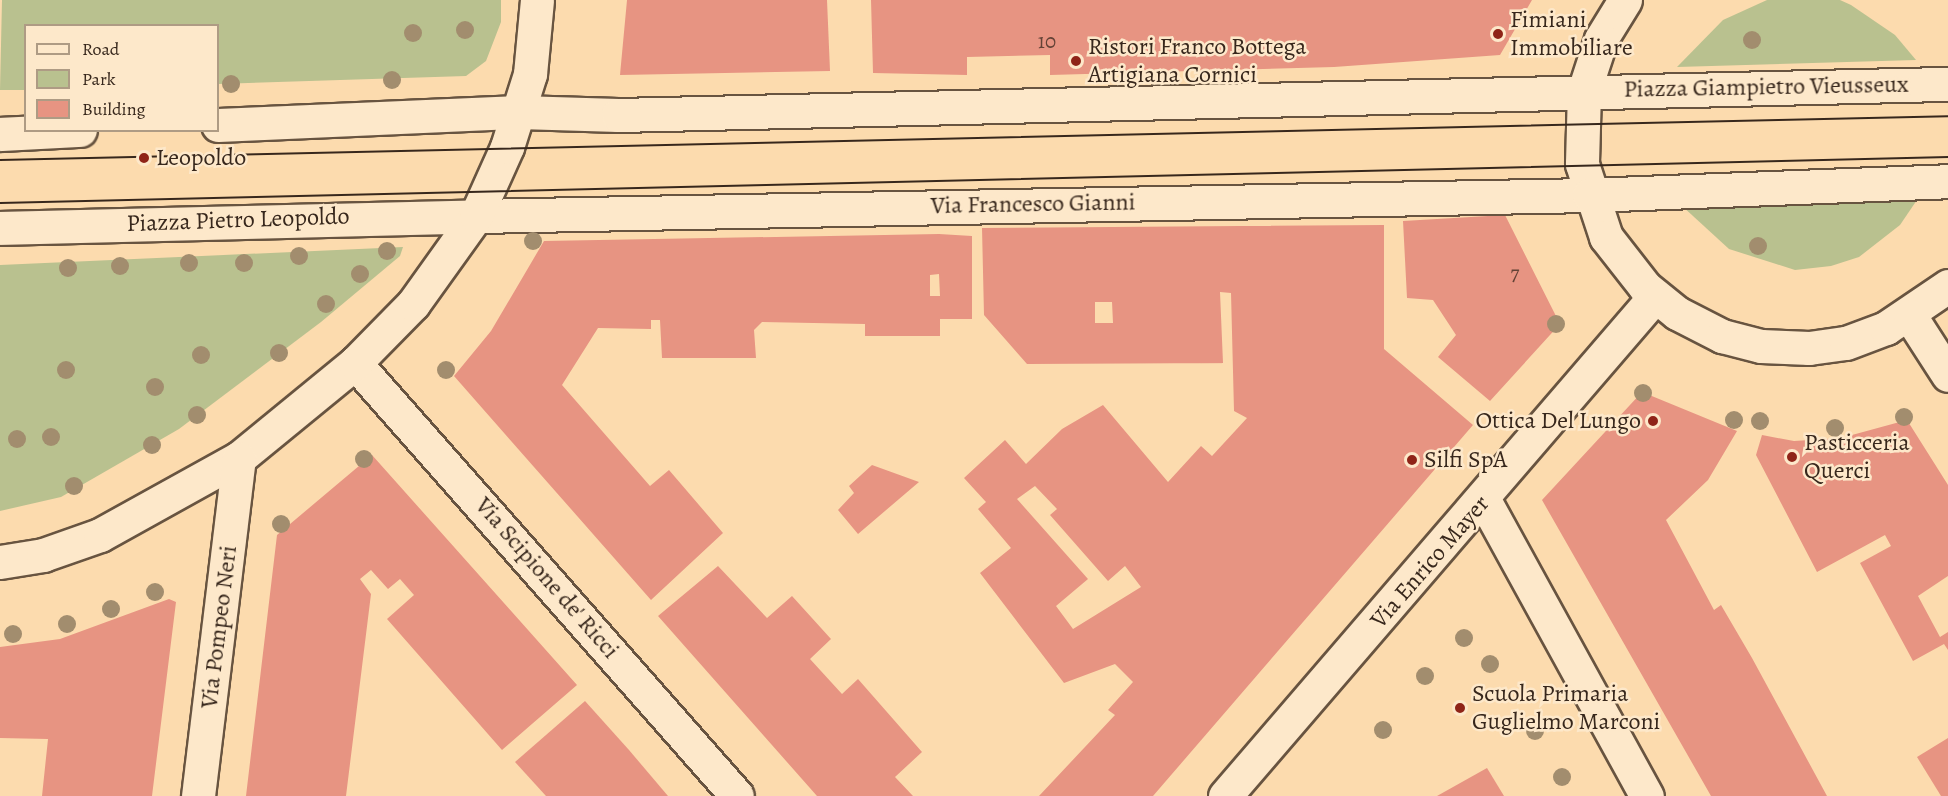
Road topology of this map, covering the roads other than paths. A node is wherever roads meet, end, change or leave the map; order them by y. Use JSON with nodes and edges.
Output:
{"nodes":[{"id":1,"x":537,"y":0,"type":"edge"},
{"id":2,"x":1625,"y":0,"type":"edge"},
{"id":3,"x":1948,"y":84,"type":"edge"},
{"id":4,"x":1584,"y":91,"type":"junction"},
{"id":5,"x":519,"y":112,"type":"junction"},
{"id":6,"x":219,"y":125,"type":"edge"},
{"id":7,"x":40,"y":132,"type":"edge"},
{"id":8,"x":0,"y":134,"type":"edge"},
{"id":9,"x":1948,"y":181,"type":"edge"},
{"id":10,"x":1589,"y":195,"type":"junction"},
{"id":11,"x":476,"y":216,"type":"junction"},
{"id":12,"x":0,"y":228,"type":"edge"},
{"id":13,"x":1948,"y":286,"type":"edge"},
{"id":14,"x":1655,"y":296,"type":"junction"},
{"id":15,"x":1910,"y":316,"type":"junction"},
{"id":16,"x":355,"y":363,"type":"junction"},
{"id":17,"x":1948,"y":375,"type":"edge"},
{"id":18,"x":239,"y":458,"type":"junction"},
{"id":19,"x":1484,"y":500,"type":"junction"},
{"id":20,"x":0,"y":562,"type":"edge"},
{"id":21,"x":198,"y":796,"type":"edge"},
{"id":22,"x":737,"y":796,"type":"edge"},
{"id":23,"x":1225,"y":796,"type":"edge"},
{"id":24,"x":1647,"y":796,"type":"edge"}],
"edges":[{"from":1,"to":5,"type":"street"},
{"from":2,"to":4,"type":"street","name":"Piazza Giampietro Vieusseux"},
{"from":3,"to":4,"type":"street","name":"Piazza Giampietro Vieusseux"},
{"from":4,"to":5,"type":"street"},
{"from":4,"to":10,"type":"street","name":"Piazza Giampietro Vieusseux"},
{"from":5,"to":6,"type":"street"},
{"from":5,"to":11,"type":"street"},
{"from":7,"to":8,"type":"street"},
{"from":9,"to":10,"type":"street"},
{"from":10,"to":11,"type":"street","name":"Via Francesco Gianni"},
{"from":10,"to":14,"type":"street","name":"Piazza Giampietro Vieusseux"},
{"from":11,"to":12,"type":"street","name":"Piazza Pietro Leopoldo"},
{"from":11,"to":16,"type":"street"},
{"from":13,"to":15,"type":"street","name":"Piazza Giampietro Vieusseux"},
{"from":14,"to":15,"type":"street","name":"Piazza Giampietro Vieusseux"},
{"from":14,"to":19,"type":"street","name":"Via Enrico Mayer"},
{"from":15,"to":17,"type":"street"},
{"from":16,"to":18,"type":"street"},
{"from":16,"to":22,"type":"street","name":"Via Scipione de' Ricci"},
{"from":18,"to":20,"type":"street"},
{"from":18,"to":21,"type":"street","name":"Via Pompeo Neri"},
{"from":19,"to":23,"type":"street","name":"Via Enrico Mayer"},
{"from":19,"to":24,"type":"street"}]}
